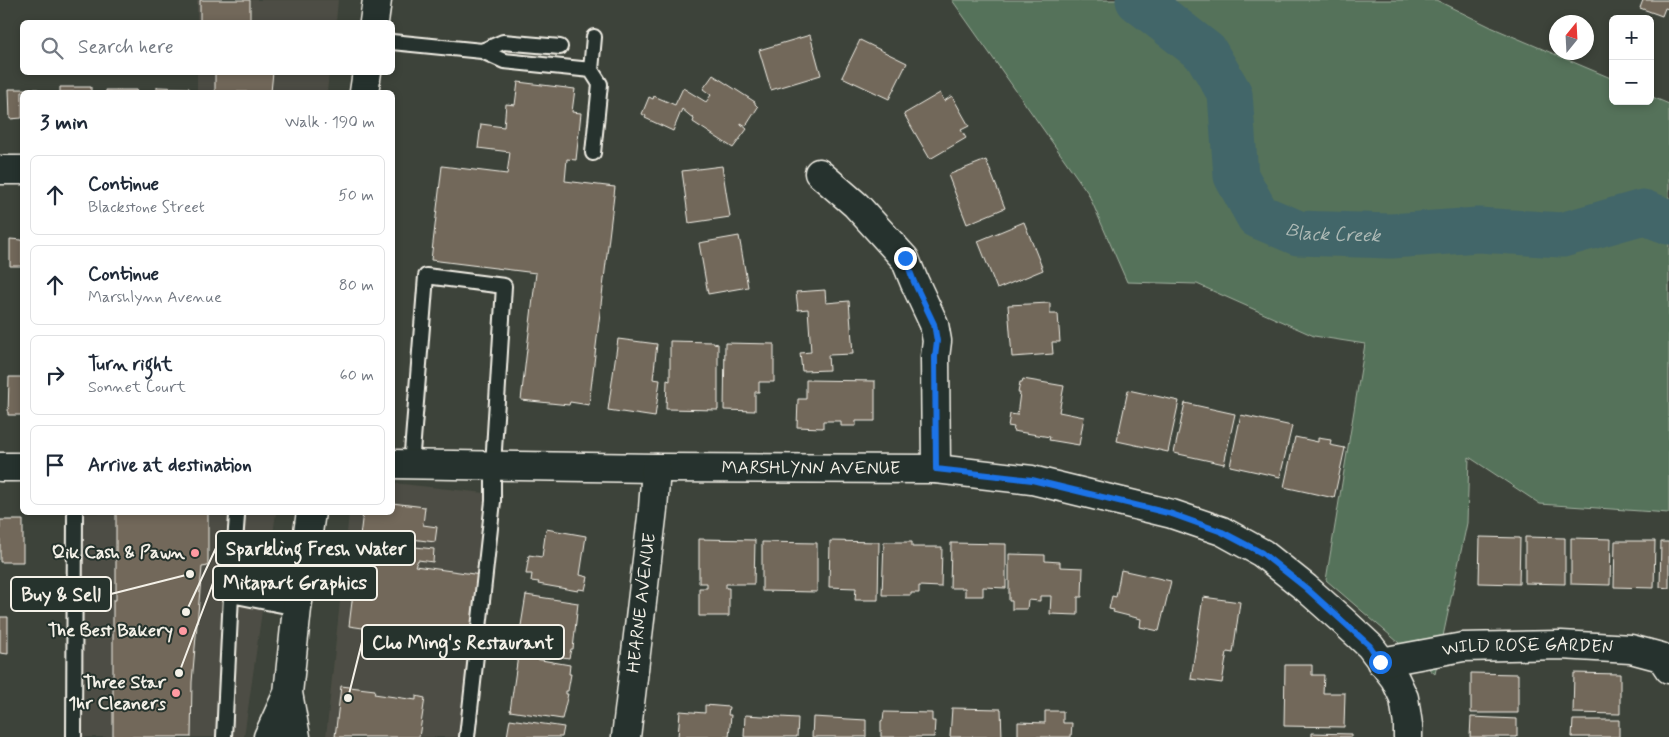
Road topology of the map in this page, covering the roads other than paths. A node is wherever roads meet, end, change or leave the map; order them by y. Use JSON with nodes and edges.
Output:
{"nodes":[{"id":1,"x":376,"y":0,"type":"edge"},
{"id":2,"x":374,"y":20,"type":"edge"},
{"id":3,"x":594,"y":37,"type":"dead end"},
{"id":4,"x":395,"y":42,"type":"edge"},
{"id":5,"x":560,"y":47,"type":"dead end"},
{"id":6,"x":482,"y":50,"type":"junction"},
{"id":7,"x":591,"y":70,"type":"junction"},
{"id":8,"x":367,"y":75,"type":"edge"},
{"id":9,"x":364,"y":90,"type":"edge"},
{"id":10,"x":593,"y":153,"type":"dead end"},
{"id":11,"x":0,"y":170,"type":"edge"},
{"id":12,"x":20,"y":170,"type":"edge"},
{"id":13,"x":819,"y":173,"type":"dead end"},
{"id":14,"x":402,"y":465,"type":"edge"},
{"id":15,"x":493,"y":466,"type":"junction"},
{"id":16,"x":0,"y":467,"type":"edge"},
{"id":17,"x":20,"y":467,"type":"edge"},
{"id":18,"x":656,"y":468,"type":"junction"},
{"id":19,"x":936,"y":469,"type":"junction"},
{"id":20,"x":75,"y":515,"type":"edge"},
{"id":21,"x":311,"y":515,"type":"edge"},
{"id":22,"x":237,"y":516,"type":"dead end"},
{"id":23,"x":231,"y":595,"type":"junction"},
{"id":24,"x":297,"y":608,"type":"junction"},
{"id":25,"x":1380,"y":662,"type":"junction"},
{"id":26,"x":1669,"y":669,"type":"edge"},
{"id":27,"x":288,"y":693,"type":"junction"},
{"id":28,"x":74,"y":737,"type":"edge"},
{"id":29,"x":224,"y":737,"type":"edge"},
{"id":30,"x":268,"y":737,"type":"edge"},
{"id":31,"x":296,"y":737,"type":"edge"},
{"id":32,"x":467,"y":737,"type":"edge"},
{"id":33,"x":626,"y":737,"type":"edge"},
{"id":34,"x":1408,"y":737,"type":"edge"}],
"edges":[{"from":1,"to":2,"type":"street"},
{"from":3,"to":7,"type":"lane"},
{"from":4,"to":6,"type":"lane"},
{"from":5,"to":6,"type":"lane"},
{"from":6,"to":7,"type":"lane"},
{"from":7,"to":10,"type":"lane"},
{"from":8,"to":9,"type":"street"},
{"from":11,"to":12,"type":"street"},
{"from":13,"to":19,"type":"street"},
{"from":14,"to":15,"type":"street","name":"MARSHLYNN AVENUE"},
{"from":14,"to":15,"type":"lane"},
{"from":15,"to":18,"type":"street","name":"MARSHLYNN AVENUE"},
{"from":15,"to":32,"type":"lane"},
{"from":16,"to":17,"type":"street"},
{"from":18,"to":19,"type":"street","name":"MARSHLYNN AVENUE"},
{"from":18,"to":33,"type":"street","name":"HEARNE AVENUE"},
{"from":19,"to":25,"type":"street","name":"MARSHLYNN AVENUE"},
{"from":20,"to":28,"type":"lane"},
{"from":21,"to":24,"type":"street"},
{"from":22,"to":23,"type":"lane"},
{"from":23,"to":24,"type":"lane"},
{"from":23,"to":29,"type":"lane"},
{"from":24,"to":27,"type":"street"},
{"from":25,"to":26,"type":"street","name":"WILD ROSE GARDEN"},
{"from":25,"to":34,"type":"street","name":"MARSHLYNN AVENUE"},
{"from":27,"to":30,"type":"street"},
{"from":27,"to":31,"type":"street"}]}
